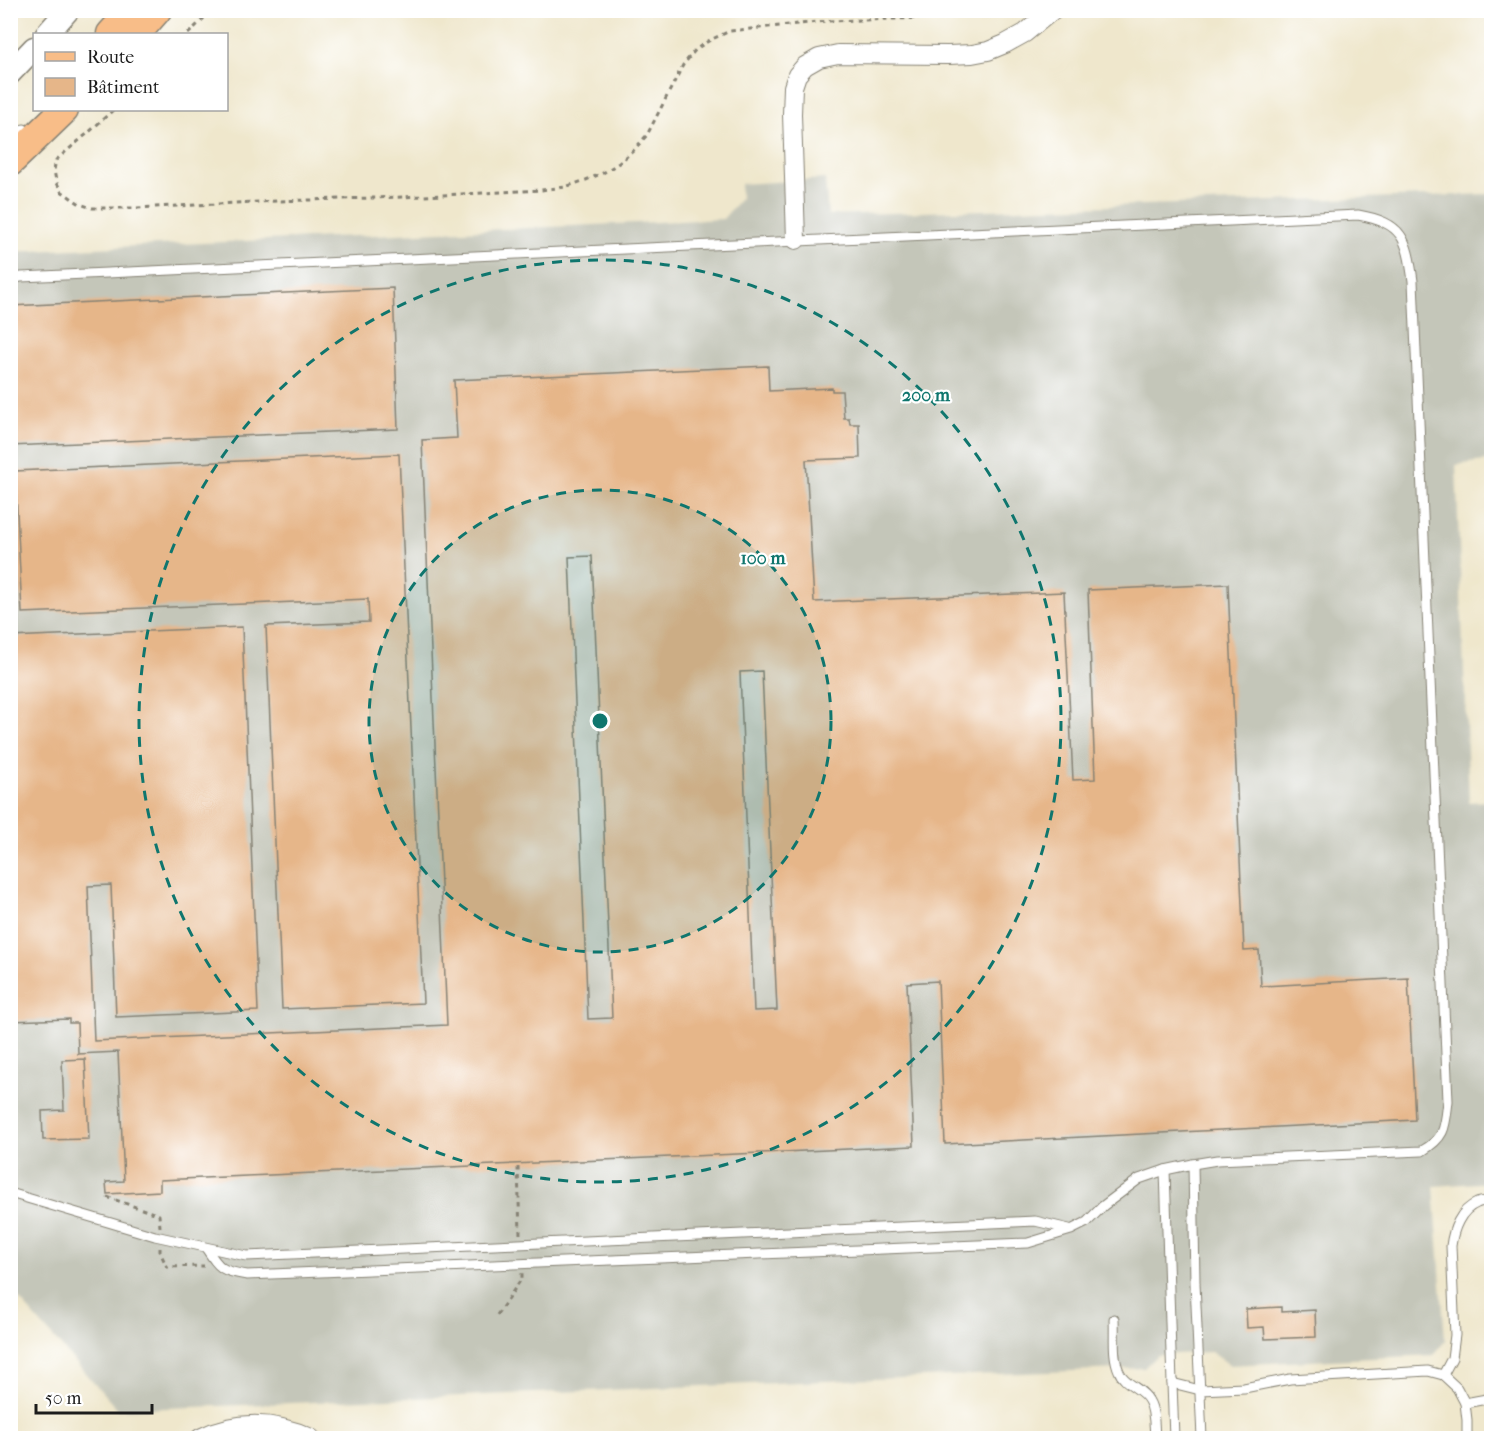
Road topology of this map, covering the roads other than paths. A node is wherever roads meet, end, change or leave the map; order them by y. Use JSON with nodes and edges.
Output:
{"nodes":[{"id":1,"x":68,"y":10,"type":"edge"},
{"id":2,"x":133,"y":10,"type":"edge"},
{"id":3,"x":157,"y":10,"type":"edge"},
{"id":4,"x":1053,"y":10,"type":"edge"},
{"id":5,"x":47,"y":33,"type":"edge"},
{"id":6,"x":112,"y":33,"type":"edge"},
{"id":7,"x":137,"y":33,"type":"edge"},
{"id":8,"x":33,"y":49,"type":"edge"},
{"id":9,"x":10,"y":73,"type":"edge"},
{"id":10,"x":63,"y":111,"type":"edge"},
{"id":11,"x":39,"y":116,"type":"edge"},
{"id":12,"x":10,"y":141,"type":"edge"},
{"id":13,"x":10,"y":151,"type":"edge"},
{"id":14,"x":10,"y":162,"type":"edge"},
{"id":15,"x":796,"y":240,"type":"junction"},
{"id":16,"x":10,"y":280,"type":"edge"},
{"id":17,"x":1193,"y":1164,"type":"junction"},
{"id":18,"x":1165,"y":1170,"type":"junction"},
{"id":19,"x":10,"y":1193,"type":"edge"},
{"id":20,"x":1491,"y":1201,"type":"edge"},
{"id":21,"x":1071,"y":1230,"type":"junction"},
{"id":22,"x":206,"y":1248,"type":"junction"},
{"id":23,"x":1114,"y":1319,"type":"dead end"},
{"id":24,"x":1443,"y":1375,"type":"junction"},
{"id":25,"x":1173,"y":1383,"type":"junction"},
{"id":26,"x":1200,"y":1390,"type":"junction"},
{"id":27,"x":1491,"y":1398,"type":"edge"},
{"id":28,"x":1465,"y":1403,"type":"junction"},
{"id":29,"x":200,"y":1438,"type":"edge"},
{"id":30,"x":311,"y":1438,"type":"edge"},
{"id":31,"x":1155,"y":1438,"type":"edge"},
{"id":32,"x":1174,"y":1438,"type":"edge"},
{"id":33,"x":1202,"y":1438,"type":"edge"},
{"id":34,"x":1467,"y":1438,"type":"edge"}],
"edges":[{"from":1,"to":5,"type":"street"},
{"from":2,"to":6,"type":"main road"},
{"from":3,"to":7,"type":"main road"},
{"from":4,"to":15,"type":"street"},
{"from":8,"to":9,"type":"street"},
{"from":10,"to":14,"type":"main road"},
{"from":11,"to":12,"type":"lane"},
{"from":11,"to":13,"type":"main road"},
{"from":15,"to":16,"type":"lane"},
{"from":15,"to":17,"type":"lane"},
{"from":17,"to":18,"type":"lane"},
{"from":17,"to":26,"type":"lane"},
{"from":18,"to":21,"type":"lane"},
{"from":18,"to":25,"type":"lane"},
{"from":19,"to":22,"type":"lane"},
{"from":20,"to":24,"type":"lane"},
{"from":21,"to":22,"type":"lane"},
{"from":21,"to":22,"type":"lane"},
{"from":23,"to":31,"type":"lane"},
{"from":24,"to":26,"type":"lane"},
{"from":24,"to":28,"type":"lane"},
{"from":25,"to":26,"type":"lane"},
{"from":25,"to":32,"type":"lane"},
{"from":26,"to":33,"type":"lane"},
{"from":27,"to":28,"type":"lane"},
{"from":28,"to":34,"type":"lane"},
{"from":29,"to":30,"type":"street"}]}
